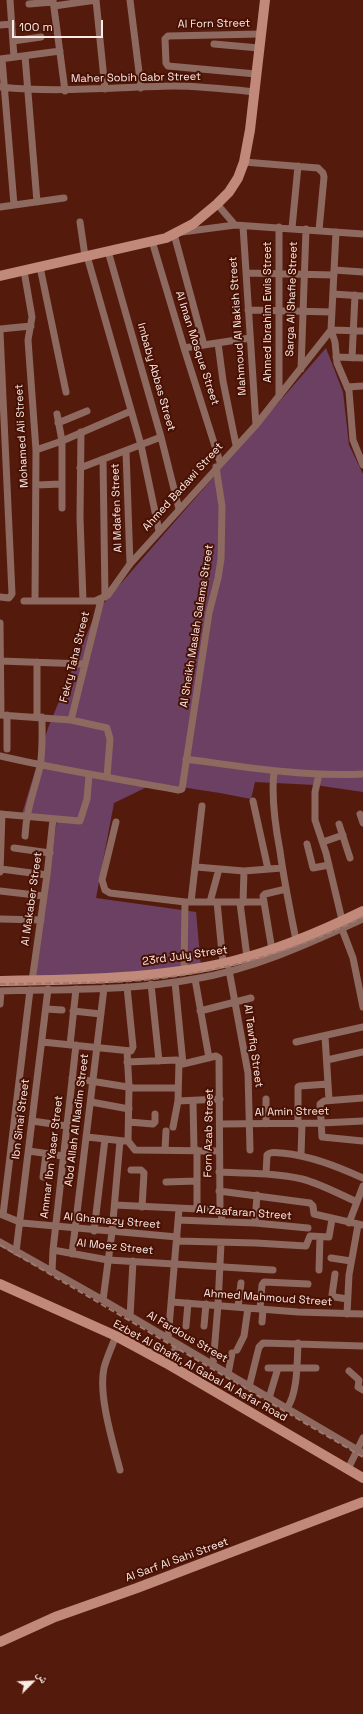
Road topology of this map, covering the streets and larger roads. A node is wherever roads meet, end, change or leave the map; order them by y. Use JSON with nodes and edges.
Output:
{"nodes":[{"id":1,"x":10,"y":0,"type":"edge"},
{"id":2,"x":96,"y":0,"type":"edge"},
{"id":3,"x":130,"y":0,"type":"edge"},
{"id":4,"x":265,"y":0,"type":"edge"},
{"id":5,"x":53,"y":2,"type":"edge"},
{"id":6,"x":30,"y":4,"type":"dead end"},
{"id":7,"x":12,"y":24,"type":"junction"},
{"id":8,"x":0,"y":25,"type":"edge"},
{"id":9,"x":261,"y":34,"type":"junction"},
{"id":10,"x":41,"y":38,"type":"dead end"},
{"id":11,"x":13,"y":41,"type":"junction"},
{"id":12,"x":214,"y":44,"type":"dead end"},
{"id":13,"x":259,"y":48,"type":"junction"},
{"id":14,"x":60,"y":51,"type":"junction"},
{"id":15,"x":24,"y":56,"type":"junction"},
{"id":16,"x":14,"y":57,"type":"junction"},
{"id":17,"x":1,"y":59,"type":"edge"},
{"id":18,"x":256,"y":74,"type":"junction"},
{"id":19,"x":2,"y":87,"type":"edge"},
{"id":20,"x":141,"y":88,"type":"junction"},
{"id":21,"x":105,"y":89,"type":"junction"},
{"id":22,"x":28,"y":90,"type":"junction"},
{"id":23,"x":65,"y":91,"type":"junction"},
{"id":24,"x":255,"y":92,"type":"junction"},
{"id":25,"x":244,"y":162,"type":"junction"},
{"id":26,"x":298,"y":166,"type":"junction"},
{"id":27,"x":64,"y":198,"type":"dead end"},
{"id":28,"x":38,"y":202,"type":"junction"},
{"id":29,"x":217,"y":204,"type":"junction"},
{"id":30,"x":14,"y":205,"type":"junction"},
{"id":31,"x":0,"y":207,"type":"edge"},
{"id":32,"x":80,"y":222,"type":"dead end"},
{"id":33,"x":239,"y":226,"type":"junction"},
{"id":34,"x":279,"y":227,"type":"junction"},
{"id":35,"x":292,"y":228,"type":"junction"},
{"id":36,"x":306,"y":229,"type":"junction"},
{"id":37,"x":319,"y":230,"type":"junction"},
{"id":38,"x":336,"y":232,"type":"junction"},
{"id":39,"x":176,"y":233,"type":"junction"},
{"id":40,"x":363,"y":234,"type":"edge"},
{"id":41,"x":152,"y":241,"type":"junction"},
{"id":42,"x":108,"y":251,"type":"junction"},
{"id":43,"x":86,"y":256,"type":"junction"},
{"id":44,"x":40,"y":267,"type":"junction"},
{"id":45,"x":24,"y":271,"type":"junction"},
{"id":46,"x":363,"y":272,"type":"edge"},
{"id":47,"x":246,"y":273,"type":"junction"},
{"id":48,"x":334,"y":273,"type":"junction"},
{"id":49,"x":279,"y":274,"type":"junction"},
{"id":50,"x":304,"y":274,"type":"junction"},
{"id":51,"x":0,"y":276,"type":"edge"},
{"id":52,"x":333,"y":294,"type":"junction"},
{"id":53,"x":355,"y":295,"type":"junction"},
{"id":54,"x":363,"y":296,"type":"edge"},
{"id":55,"x":248,"y":310,"type":"junction"},
{"id":56,"x":279,"y":311,"type":"junction"},
{"id":57,"x":303,"y":312,"type":"junction"},
{"id":58,"x":332,"y":312,"type":"junction"},
{"id":59,"x":31,"y":326,"type":"junction"},
{"id":60,"x":0,"y":329,"type":"edge"},
{"id":61,"x":331,"y":330,"type":"junction"},
{"id":62,"x":353,"y":330,"type":"junction"},
{"id":63,"x":363,"y":331,"type":"edge"},
{"id":64,"x":0,"y":332,"type":"edge"},
{"id":65,"x":250,"y":338,"type":"junction"},
{"id":66,"x":218,"y":343,"type":"junction"},
{"id":67,"x":204,"y":345,"type":"junction"},
{"id":68,"x":184,"y":348,"type":"junction"},
{"id":69,"x":336,"y":357,"type":"junction"},
{"id":70,"x":352,"y":358,"type":"junction"},
{"id":71,"x":363,"y":358,"type":"edge"},
{"id":72,"x":300,"y":369,"type":"junction"},
{"id":73,"x":363,"y":386,"type":"edge"},
{"id":74,"x":348,"y":387,"type":"junction"},
{"id":75,"x":66,"y":392,"type":"dead end"},
{"id":76,"x":279,"y":396,"type":"junction"},
{"id":77,"x":87,"y":411,"type":"dead end"},
{"id":78,"x":131,"y":411,"type":"junction"},
{"id":79,"x":57,"y":414,"type":"dead end"},
{"id":80,"x":58,"y":423,"type":"junction"},
{"id":81,"x":256,"y":425,"type":"junction"},
{"id":82,"x":81,"y":432,"type":"junction"},
{"id":83,"x":161,"y":437,"type":"junction"},
{"id":84,"x":62,"y":441,"type":"junction"},
{"id":85,"x":141,"y":445,"type":"junction"},
{"id":86,"x":236,"y":445,"type":"junction"},
{"id":87,"x":36,"y":450,"type":"junction"},
{"id":88,"x":126,"y":451,"type":"junction"},
{"id":89,"x":103,"y":459,"type":"junction"},
{"id":90,"x":218,"y":464,"type":"junction"},
{"id":91,"x":363,"y":464,"type":"edge"},
{"id":92,"x":80,"y":468,"type":"junction"},
{"id":93,"x":36,"y":484,"type":"junction"},
{"id":94,"x":62,"y":484,"type":"junction"},
{"id":95,"x":62,"y":508,"type":"dead end"},
{"id":96,"x":179,"y":509,"type":"junction"},
{"id":97,"x":159,"y":531,"type":"junction"},
{"id":98,"x":130,"y":564,"type":"junction"},
{"id":99,"x":0,"y":598,"type":"edge"},
{"id":100,"x":103,"y":598,"type":"junction"},
{"id":101,"x":24,"y":600,"type":"dead end"},
{"id":102,"x":35,"y":601,"type":"junction"},
{"id":103,"x":83,"y":601,"type":"junction"},
{"id":104,"x":0,"y":623,"type":"edge"},
{"id":105,"x":1,"y":661,"type":"edge"},
{"id":106,"x":37,"y":662,"type":"junction"},
{"id":107,"x":85,"y":664,"type":"junction"},
{"id":108,"x":3,"y":715,"type":"edge"},
{"id":109,"x":39,"y":717,"type":"junction"},
{"id":110,"x":71,"y":720,"type":"junction"},
{"id":111,"x":7,"y":749,"type":"dead end"},
{"id":112,"x":0,"y":756,"type":"edge"},
{"id":113,"x":186,"y":759,"type":"junction"},
{"id":114,"x":40,"y":766,"type":"junction"},
{"id":115,"x":274,"y":771,"type":"junction"},
{"id":116,"x":319,"y":774,"type":"junction"},
{"id":117,"x":363,"y":774,"type":"edge"},
{"id":118,"x":89,"y":775,"type":"junction"},
{"id":119,"x":107,"y":777,"type":"junction"},
{"id":120,"x":254,"y":801,"type":"dead end"},
{"id":121,"x":202,"y":806,"type":"dead end"},
{"id":122,"x":1,"y":814,"type":"edge"},
{"id":123,"x":360,"y":814,"type":"dead end"},
{"id":124,"x":26,"y":816,"type":"junction"},
{"id":125,"x":53,"y":819,"type":"junction"},
{"id":126,"x":116,"y":822,"type":"dead end"},
{"id":127,"x":363,"y":823,"type":"edge"},
{"id":128,"x":339,"y":824,"type":"dead end"},
{"id":129,"x":343,"y":835,"type":"junction"},
{"id":130,"x":25,"y":836,"type":"dead end"},
{"id":131,"x":323,"y":842,"type":"junction"},
{"id":132,"x":307,"y":844,"type":"dead end"},
{"id":133,"x":14,"y":848,"type":"dead end"},
{"id":134,"x":50,"y":853,"type":"junction"},
{"id":135,"x":350,"y":858,"type":"dead end"},
{"id":136,"x":329,"y":865,"type":"junction"},
{"id":137,"x":196,"y":867,"type":"junction"},
{"id":138,"x":282,"y":868,"type":"junction"},
{"id":139,"x":219,"y":869,"type":"junction"},
{"id":140,"x":268,"y":869,"type":"junction"},
{"id":141,"x":0,"y":871,"type":"edge"},
{"id":142,"x":244,"y":871,"type":"junction"},
{"id":143,"x":47,"y":875,"type":"junction"},
{"id":144,"x":286,"y":889,"type":"junction"},
{"id":145,"x":0,"y":891,"type":"edge"},
{"id":146,"x":44,"y":896,"type":"junction"},
{"id":147,"x":188,"y":902,"type":"junction"},
{"id":148,"x":213,"y":902,"type":"junction"},
{"id":149,"x":264,"y":902,"type":"junction"},
{"id":150,"x":242,"y":903,"type":"junction"},
{"id":151,"x":363,"y":910,"type":"edge"},
{"id":152,"x":0,"y":919,"type":"edge"},
{"id":153,"x":41,"y":920,"type":"junction"},
{"id":154,"x":363,"y":920,"type":"edge"},
{"id":155,"x":342,"y":924,"type":"junction"},
{"id":156,"x":296,"y":940,"type":"junction"},
{"id":157,"x":272,"y":950,"type":"junction"},
{"id":158,"x":248,"y":957,"type":"junction"},
{"id":159,"x":226,"y":967,"type":"junction"},
{"id":160,"x":184,"y":970,"type":"junction"},
{"id":161,"x":195,"y":979,"type":"junction"},
{"id":162,"x":175,"y":982,"type":"junction"},
{"id":163,"x":151,"y":984,"type":"junction"},
{"id":164,"x":31,"y":985,"type":"junction"},
{"id":165,"x":0,"y":987,"type":"edge"},
{"id":166,"x":127,"y":987,"type":"junction"},
{"id":167,"x":104,"y":988,"type":"junction"},
{"id":168,"x":48,"y":989,"type":"junction"},
{"id":169,"x":76,"y":989,"type":"junction"},
{"id":170,"x":251,"y":998,"type":"dead end"},
{"id":171,"x":235,"y":1002,"type":"junction"},
{"id":172,"x":0,"y":1004,"type":"edge"},
{"id":173,"x":363,"y":1004,"type":"edge"},
{"id":174,"x":46,"y":1009,"type":"junction"},
{"id":175,"x":62,"y":1010,"type":"dead end"},
{"id":176,"x":73,"y":1011,"type":"junction"},
{"id":177,"x":200,"y":1011,"type":"junction"},
{"id":178,"x":101,"y":1014,"type":"junction"},
{"id":179,"x":363,"y":1027,"type":"edge"},
{"id":180,"x":325,"y":1036,"type":"junction"},
{"id":181,"x":42,"y":1042,"type":"junction"},
{"id":182,"x":296,"y":1042,"type":"dead end"},
{"id":183,"x":73,"y":1045,"type":"junction"},
{"id":184,"x":97,"y":1047,"type":"junction"},
{"id":185,"x":129,"y":1051,"type":"junction"},
{"id":186,"x":363,"y":1052,"type":"edge"},
{"id":187,"x":210,"y":1058,"type":"junction"},
{"id":188,"x":159,"y":1060,"type":"junction"},
{"id":189,"x":327,"y":1060,"type":"junction"},
{"id":190,"x":127,"y":1062,"type":"junction"},
{"id":191,"x":181,"y":1062,"type":"junction"},
{"id":192,"x":72,"y":1078,"type":"junction"},
{"id":193,"x":93,"y":1081,"type":"junction"},
{"id":194,"x":328,"y":1084,"type":"junction"},
{"id":195,"x":129,"y":1087,"type":"junction"},
{"id":196,"x":178,"y":1088,"type":"junction"},
{"id":197,"x":363,"y":1098,"type":"edge"},
{"id":198,"x":220,"y":1099,"type":"junction"},
{"id":199,"x":266,"y":1099,"type":"dead end"},
{"id":200,"x":193,"y":1100,"type":"junction"},
{"id":201,"x":326,"y":1100,"type":"junction"},
{"id":202,"x":91,"y":1102,"type":"junction"},
{"id":203,"x":178,"y":1102,"type":"junction"},
{"id":204,"x":129,"y":1109,"type":"junction"},
{"id":205,"x":155,"y":1114,"type":"dead end"},
{"id":206,"x":363,"y":1120,"type":"edge"},
{"id":207,"x":32,"y":1122,"type":"junction"},
{"id":208,"x":129,"y":1122,"type":"junction"},
{"id":209,"x":321,"y":1123,"type":"junction"},
{"id":210,"x":220,"y":1124,"type":"junction"},
{"id":211,"x":249,"y":1124,"type":"junction"},
{"id":212,"x":266,"y":1124,"type":"junction"},
{"id":213,"x":300,"y":1124,"type":"junction"},
{"id":214,"x":67,"y":1126,"type":"junction"},
{"id":215,"x":173,"y":1127,"type":"dead end"},
{"id":216,"x":166,"y":1131,"type":"dead end"},
{"id":217,"x":87,"y":1138,"type":"junction"},
{"id":218,"x":105,"y":1139,"type":"junction"},
{"id":219,"x":120,"y":1141,"type":"junction"},
{"id":220,"x":128,"y":1141,"type":"junction"},
{"id":221,"x":363,"y":1141,"type":"edge"},
{"id":222,"x":166,"y":1150,"type":"junction"},
{"id":223,"x":196,"y":1150,"type":"junction"},
{"id":224,"x":250,"y":1150,"type":"dead end"},
{"id":225,"x":219,"y":1151,"type":"junction"},
{"id":226,"x":29,"y":1152,"type":"junction"},
{"id":227,"x":46,"y":1154,"type":"junction"},
{"id":228,"x":302,"y":1155,"type":"junction"},
{"id":229,"x":63,"y":1156,"type":"junction"},
{"id":230,"x":131,"y":1170,"type":"dead end"},
{"id":231,"x":219,"y":1172,"type":"junction"},
{"id":232,"x":266,"y":1174,"type":"junction"},
{"id":233,"x":43,"y":1177,"type":"dead end"},
{"id":234,"x":363,"y":1178,"type":"edge"},
{"id":235,"x":197,"y":1181,"type":"junction"},
{"id":236,"x":166,"y":1182,"type":"dead end"},
{"id":237,"x":4,"y":1183,"type":"edge"},
{"id":238,"x":363,"y":1186,"type":"edge"},
{"id":239,"x":219,"y":1191,"type":"junction"},
{"id":240,"x":257,"y":1195,"type":"junction"},
{"id":241,"x":357,"y":1202,"type":"junction"},
{"id":242,"x":115,"y":1205,"type":"junction"},
{"id":243,"x":142,"y":1207,"type":"junction"},
{"id":244,"x":179,"y":1209,"type":"junction"},
{"id":245,"x":197,"y":1209,"type":"junction"},
{"id":246,"x":220,"y":1210,"type":"junction"},
{"id":247,"x":240,"y":1213,"type":"dead end"},
{"id":248,"x":1,"y":1214,"type":"edge"},
{"id":249,"x":255,"y":1215,"type":"junction"},
{"id":250,"x":332,"y":1219,"type":"junction"},
{"id":251,"x":178,"y":1220,"type":"junction"},
{"id":252,"x":222,"y":1221,"type":"junction"},
{"id":253,"x":20,"y":1222,"type":"junction"},
{"id":254,"x":349,"y":1223,"type":"junction"},
{"id":255,"x":255,"y":1224,"type":"junction"},
{"id":256,"x":361,"y":1225,"type":"edge"},
{"id":257,"x":55,"y":1227,"type":"junction"},
{"id":258,"x":308,"y":1228,"type":"dead end"},
{"id":259,"x":75,"y":1229,"type":"junction"},
{"id":260,"x":94,"y":1231,"type":"junction"},
{"id":261,"x":112,"y":1232,"type":"junction"},
{"id":262,"x":324,"y":1237,"type":"junction"},
{"id":263,"x":177,"y":1239,"type":"junction"},
{"id":264,"x":0,"y":1242,"type":"edge"},
{"id":265,"x":221,"y":1243,"type":"junction"},
{"id":266,"x":52,"y":1250,"type":"junction"},
{"id":267,"x":16,"y":1252,"type":"junction"},
{"id":268,"x":72,"y":1254,"type":"junction"},
{"id":269,"x":331,"y":1258,"type":"dead end"},
{"id":270,"x":108,"y":1260,"type":"junction"},
{"id":271,"x":133,"y":1261,"type":"junction"},
{"id":272,"x":351,"y":1261,"type":"junction"},
{"id":273,"x":175,"y":1264,"type":"junction"},
{"id":274,"x":220,"y":1267,"type":"junction"},
{"id":275,"x":273,"y":1270,"type":"dead end"},
{"id":276,"x":319,"y":1270,"type":"dead end"},
{"id":277,"x":52,"y":1272,"type":"junction"},
{"id":278,"x":335,"y":1274,"type":"dead end"},
{"id":279,"x":241,"y":1283,"type":"dead end"},
{"id":280,"x":0,"y":1284,"type":"edge"},
{"id":281,"x":308,"y":1284,"type":"dead end"},
{"id":282,"x":347,"y":1299,"type":"junction"},
{"id":283,"x":103,"y":1300,"type":"junction"},
{"id":284,"x":172,"y":1302,"type":"junction"},
{"id":285,"x":188,"y":1303,"type":"junction"},
{"id":286,"x":206,"y":1304,"type":"junction"},
{"id":287,"x":218,"y":1305,"type":"junction"},
{"id":288,"x":238,"y":1307,"type":"junction"},
{"id":289,"x":248,"y":1308,"type":"junction"},
{"id":290,"x":261,"y":1309,"type":"junction"},
{"id":291,"x":347,"y":1314,"type":"junction"},
{"id":292,"x":363,"y":1314,"type":"edge"},
{"id":293,"x":130,"y":1317,"type":"junction"},
{"id":294,"x":262,"y":1322,"type":"dead end"},
{"id":295,"x":186,"y":1326,"type":"dead end"},
{"id":296,"x":204,"y":1326,"type":"dead end"},
{"id":297,"x":116,"y":1336,"type":"junction"},
{"id":298,"x":168,"y":1339,"type":"junction"},
{"id":299,"x":298,"y":1343,"type":"junction"},
{"id":300,"x":178,"y":1345,"type":"junction"},
{"id":301,"x":363,"y":1346,"type":"edge"},
{"id":302,"x":166,"y":1364,"type":"junction"},
{"id":303,"x":213,"y":1365,"type":"junction"},
{"id":304,"x":268,"y":1368,"type":"dead end"},
{"id":305,"x":278,"y":1368,"type":"junction"},
{"id":306,"x":296,"y":1368,"type":"junction"},
{"id":307,"x":316,"y":1368,"type":"dead end"},
{"id":308,"x":348,"y":1371,"type":"dead end"},
{"id":309,"x":228,"y":1374,"type":"junction"},
{"id":310,"x":250,"y":1387,"type":"junction"},
{"id":311,"x":363,"y":1390,"type":"edge"},
{"id":312,"x":269,"y":1398,"type":"junction"},
{"id":313,"x":287,"y":1408,"type":"junction"},
{"id":314,"x":363,"y":1438,"type":"edge"},
{"id":315,"x":360,"y":1451,"type":"edge"},
{"id":316,"x":348,"y":1468,"type":"junction"},
{"id":317,"x":120,"y":1470,"type":"dead end"},
{"id":318,"x":363,"y":1478,"type":"edge"},
{"id":319,"x":363,"y":1502,"type":"edge"},
{"id":320,"x":0,"y":1642,"type":"edge"}],
"edges":[{"from":1,"to":7,"type":"street"},
{"from":2,"to":5,"type":"street"},
{"from":2,"to":21,"type":"street"},
{"from":3,"to":20,"type":"street"},
{"from":4,"to":9,"type":"street"},
{"from":5,"to":6,"type":"street"},
{"from":5,"to":14,"type":"street"},
{"from":7,"to":8,"type":"street"},
{"from":7,"to":11,"type":"street"},
{"from":9,"to":13,"type":"street"},
{"from":9,"to":18,"type":"street","name":"Al Forn Street"},
{"from":10,"to":11,"type":"street"},
{"from":11,"to":16,"type":"street"},
{"from":12,"to":13,"type":"street"},
{"from":13,"to":18,"type":"street"},
{"from":14,"to":15,"type":"street"},
{"from":14,"to":23,"type":"street"},
{"from":15,"to":16,"type":"street"},
{"from":15,"to":22,"type":"street"},
{"from":16,"to":17,"type":"street"},
{"from":17,"to":19,"type":"street"},
{"from":18,"to":24,"type":"street"},
{"from":19,"to":22,"type":"street","name":"Maher Sobih Gabr Street"},
{"from":19,"to":30,"type":"street"},
{"from":20,"to":21,"type":"street","name":"Maher Sobih Gabr Street"},
{"from":20,"to":24,"type":"street","name":"Maher Sobih Gabr Street"},
{"from":21,"to":23,"type":"street","name":"Maher Sobih Gabr Street"},
{"from":22,"to":23,"type":"street","name":"Maher Sobih Gabr Street"},
{"from":22,"to":28,"type":"street"},
{"from":24,"to":25,"type":"street"},
{"from":25,"to":26,"type":"street"},
{"from":25,"to":29,"type":"street"},
{"from":26,"to":35,"type":"street"},
{"from":26,"to":37,"type":"street"},
{"from":27,"to":28,"type":"street"},
{"from":28,"to":30,"type":"street"},
{"from":29,"to":33,"type":"street"},
{"from":29,"to":39,"type":"street"},
{"from":30,"to":31,"type":"street"},
{"from":32,"to":43,"type":"street"},
{"from":33,"to":34,"type":"street"},
{"from":33,"to":39,"type":"street"},
{"from":33,"to":47,"type":"street","name":"Mahmoud Al Nakish Street"},
{"from":34,"to":35,"type":"street"},
{"from":34,"to":49,"type":"street","name":"Ahmed Ibrahim Ewis Street"},
{"from":35,"to":36,"type":"street"},
{"from":36,"to":37,"type":"street"},
{"from":36,"to":50,"type":"street","name":"Sarga Al Shafie Street"},
{"from":37,"to":38,"type":"street"},
{"from":38,"to":40,"type":"street"},
{"from":38,"to":48,"type":"street"},
{"from":39,"to":41,"type":"street"},
{"from":39,"to":67,"type":"street"},
{"from":41,"to":42,"type":"street"},
{"from":41,"to":68,"type":"street","name":"Al Iman Mosque Street"},
{"from":42,"to":43,"type":"street"},
{"from":42,"to":83,"type":"street","name":"Imbaby Abbas Street"},
{"from":43,"to":44,"type":"street"},
{"from":43,"to":78,"type":"street"},
{"from":44,"to":45,"type":"street"},
{"from":44,"to":75,"type":"street"},
{"from":45,"to":51,"type":"street"},
{"from":45,"to":59,"type":"street","name":"Mohamed Ali Street"},
{"from":46,"to":48,"type":"street"},
{"from":47,"to":49,"type":"street"},
{"from":47,"to":55,"type":"street","name":"Mahmoud Al Nakish Street"},
{"from":48,"to":50,"type":"street"},
{"from":48,"to":52,"type":"street"},
{"from":49,"to":50,"type":"street"},
{"from":49,"to":56,"type":"street","name":"Ahmed Ibrahim Ewis Street"},
{"from":50,"to":57,"type":"street","name":"Sarga Al Shafie Street"},
{"from":52,"to":53,"type":"street"},
{"from":52,"to":58,"type":"street"},
{"from":53,"to":54,"type":"street"},
{"from":53,"to":62,"type":"street"},
{"from":55,"to":56,"type":"street"},
{"from":55,"to":65,"type":"street","name":"Mahmoud Al Nakish Street"},
{"from":56,"to":57,"type":"street"},
{"from":56,"to":76,"type":"street","name":"Ahmed Ibrahim Ewis Street"},
{"from":57,"to":58,"type":"street"},
{"from":57,"to":72,"type":"street","name":"Sarga Al Shafie Street"},
{"from":58,"to":61,"type":"street"},
{"from":59,"to":60,"type":"street"},
{"from":59,"to":87,"type":"street","name":"Mohamed Ali Street"},
{"from":61,"to":62,"type":"street"},
{"from":61,"to":69,"type":"street"},
{"from":61,"to":72,"type":"street","name":"Ahmed Badawi Street"},
{"from":62,"to":63,"type":"street"},
{"from":62,"to":70,"type":"street"},
{"from":64,"to":99,"type":"street"},
{"from":65,"to":66,"type":"street"},
{"from":65,"to":81,"type":"street","name":"Mahmoud Al Nakish Street"},
{"from":66,"to":67,"type":"street"},
{"from":66,"to":86,"type":"street"},
{"from":67,"to":68,"type":"street"},
{"from":68,"to":90,"type":"street","name":"Al Iman Mosque Street"},
{"from":69,"to":70,"type":"street"},
{"from":69,"to":74,"type":"street"},
{"from":70,"to":71,"type":"street"},
{"from":72,"to":76,"type":"street","name":"Ahmed Badawi Street"},
{"from":73,"to":74,"type":"street"},
{"from":74,"to":91,"type":"street"},
{"from":76,"to":81,"type":"street","name":"Ahmed Badawi Street"},
{"from":77,"to":80,"type":"street"},
{"from":78,"to":82,"type":"street"},
{"from":78,"to":85,"type":"street"},
{"from":79,"to":80,"type":"street"},
{"from":80,"to":84,"type":"street"},
{"from":81,"to":86,"type":"street","name":"Ahmed Badawi Street"},
{"from":82,"to":84,"type":"street"},
{"from":82,"to":92,"type":"street"},
{"from":83,"to":85,"type":"street"},
{"from":83,"to":96,"type":"street","name":"Imbaby Abbas Street"},
{"from":84,"to":87,"type":"street"},
{"from":84,"to":94,"type":"street"},
{"from":85,"to":88,"type":"street"},
{"from":85,"to":97,"type":"street"},
{"from":86,"to":90,"type":"street","name":"Ahmed Badawi Street"},
{"from":87,"to":93,"type":"street","name":"Mohamed Ali Street"},
{"from":88,"to":89,"type":"street"},
{"from":88,"to":98,"type":"street","name":"Al Mdafen Street"},
{"from":89,"to":92,"type":"street"},
{"from":89,"to":100,"type":"street"},
{"from":90,"to":96,"type":"street","name":"Ahmed Badawi Street"},
{"from":90,"to":113,"type":"street","name":"Al Sheikh Maslah Salama Street"},
{"from":92,"to":103,"type":"street"},
{"from":93,"to":94,"type":"street"},
{"from":93,"to":102,"type":"street","name":"Mohamed Ali Street"},
{"from":94,"to":95,"type":"street"},
{"from":96,"to":97,"type":"street","name":"Ahmed Badawi Street"},
{"from":97,"to":98,"type":"street","name":"Ahmed Badawi Street"},
{"from":98,"to":100,"type":"street","name":"Ahmed Badawi Street"},
{"from":100,"to":103,"type":"street"},
{"from":100,"to":107,"type":"street","name":"Fekry Taha Street"},
{"from":101,"to":102,"type":"street"},
{"from":102,"to":103,"type":"street"},
{"from":104,"to":105,"type":"street"},
{"from":105,"to":106,"type":"street"},
{"from":105,"to":108,"type":"street"},
{"from":106,"to":107,"type":"street"},
{"from":106,"to":109,"type":"street"},
{"from":107,"to":110,"type":"street","name":"Fekry Taha Street"},
{"from":108,"to":109,"type":"street"},
{"from":108,"to":111,"type":"street"},
{"from":109,"to":110,"type":"street"},
{"from":109,"to":114,"type":"street"},
{"from":110,"to":119,"type":"street"},
{"from":112,"to":114,"type":"street"},
{"from":113,"to":115,"type":"street"},
{"from":113,"to":119,"type":"street","name":"Al Sheikh Maslah Salama Street"},
{"from":114,"to":118,"type":"street"},
{"from":114,"to":124,"type":"street"},
{"from":115,"to":116,"type":"street"},
{"from":115,"to":138,"type":"street"},
{"from":116,"to":117,"type":"street"},
{"from":116,"to":131,"type":"street"},
{"from":118,"to":119,"type":"street"},
{"from":118,"to":125,"type":"street"},
{"from":120,"to":140,"type":"street"},
{"from":121,"to":137,"type":"street"},
{"from":122,"to":124,"type":"street"},
{"from":122,"to":141,"type":"street"},
{"from":123,"to":127,"type":"street"},
{"from":124,"to":125,"type":"street"},
{"from":124,"to":130,"type":"street"},
{"from":125,"to":134,"type":"street","name":"Al Makaber Street"},
{"from":126,"to":147,"type":"street"},
{"from":128,"to":129,"type":"street"},
{"from":129,"to":131,"type":"street"},
{"from":129,"to":135,"type":"street"},
{"from":131,"to":136,"type":"street"},
{"from":132,"to":136,"type":"street"},
{"from":133,"to":134,"type":"street"},
{"from":134,"to":143,"type":"street","name":"Al Makaber Street"},
{"from":136,"to":155,"type":"street"},
{"from":137,"to":139,"type":"street"},
{"from":137,"to":147,"type":"street"},
{"from":138,"to":140,"type":"street"},
{"from":138,"to":144,"type":"street"},
{"from":139,"to":142,"type":"street"},
{"from":139,"to":148,"type":"street"},
{"from":140,"to":142,"type":"street"},
{"from":141,"to":143,"type":"street"},
{"from":142,"to":150,"type":"street"},
{"from":143,"to":146,"type":"street","name":"Al Makaber Street"},
{"from":144,"to":149,"type":"street"},
{"from":144,"to":156,"type":"street"},
{"from":145,"to":146,"type":"street"},
{"from":146,"to":153,"type":"street","name":"Al Makaber Street"},
{"from":147,"to":148,"type":"street"},
{"from":147,"to":160,"type":"street"},
{"from":148,"to":150,"type":"street"},
{"from":148,"to":159,"type":"street","name":"Al Tawfiq Street"},
{"from":149,"to":150,"type":"street"},
{"from":149,"to":157,"type":"street"},
{"from":150,"to":158,"type":"street"},
{"from":151,"to":155,"type":"street","name":"23rd July Street"},
{"from":152,"to":153,"type":"street"},
{"from":153,"to":164,"type":"street","name":"Al Makaber Street"},
{"from":154,"to":155,"type":"street"},
{"from":155,"to":156,"type":"street","name":"23rd July Street"},
{"from":155,"to":159,"type":"street"},
{"from":155,"to":173,"type":"street"},
{"from":156,"to":157,"type":"street","name":"23rd July Street"},
{"from":157,"to":158,"type":"street","name":"23rd July Street"},
{"from":158,"to":159,"type":"street","name":"23rd July Street"},
{"from":159,"to":160,"type":"street","name":"23rd July Street"},
{"from":159,"to":161,"type":"street"},
{"from":159,"to":171,"type":"street","name":"Al Tawfiq Street"},
{"from":160,"to":164,"type":"street","name":"23rd July Street"},
{"from":161,"to":162,"type":"street"},
{"from":161,"to":177,"type":"street"},
{"from":162,"to":163,"type":"street"},
{"from":162,"to":191,"type":"street"},
{"from":163,"to":166,"type":"street"},
{"from":163,"to":188,"type":"street"},
{"from":164,"to":165,"type":"street","name":"23rd July Street"},
{"from":164,"to":168,"type":"street"},
{"from":164,"to":237,"type":"street","name":"Al Makaber Street"},
{"from":165,"to":172,"type":"street"},
{"from":166,"to":167,"type":"street"},
{"from":166,"to":185,"type":"street"},
{"from":167,"to":169,"type":"street"},
{"from":167,"to":178,"type":"street","name":"Abd Allah Al Nadim Street"},
{"from":168,"to":169,"type":"street"},
{"from":168,"to":174,"type":"street","name":"Ibn Sinai Street"},
{"from":169,"to":176,"type":"street","name":"Ammar Ibn Yaser Street"},
{"from":170,"to":171,"type":"street"},
{"from":171,"to":177,"type":"street"},
{"from":171,"to":211,"type":"street","name":"Al Tawfiq Street"},
{"from":174,"to":175,"type":"street"},
{"from":174,"to":181,"type":"street","name":"Ibn Sinai Street"},
{"from":176,"to":178,"type":"street"},
{"from":176,"to":183,"type":"street","name":"Ammar Ibn Yaser Street"},
{"from":177,"to":187,"type":"street"},
{"from":178,"to":184,"type":"street","name":"Abd Allah Al Nadim Street"},
{"from":179,"to":180,"type":"street"},
{"from":180,"to":182,"type":"street"},
{"from":180,"to":189,"type":"street"},
{"from":181,"to":183,"type":"street"},
{"from":181,"to":207,"type":"street","name":"Ibn Sinai Street"},
{"from":183,"to":184,"type":"street"},
{"from":183,"to":192,"type":"street","name":"Ammar Ibn Yaser Street"},
{"from":184,"to":185,"type":"street"},
{"from":184,"to":193,"type":"street","name":"Abd Allah Al Nadim Street"},
{"from":185,"to":190,"type":"street"},
{"from":186,"to":189,"type":"street"},
{"from":187,"to":191,"type":"street"},
{"from":187,"to":198,"type":"street","name":"Forn Azab Street"},
{"from":188,"to":190,"type":"street"},
{"from":188,"to":191,"type":"street"},
{"from":189,"to":194,"type":"street"},
{"from":190,"to":195,"type":"street"},
{"from":191,"to":196,"type":"street"},
{"from":192,"to":193,"type":"street"},
{"from":192,"to":214,"type":"street","name":"Ammar Ibn Yaser Street"},
{"from":193,"to":195,"type":"street"},
{"from":193,"to":202,"type":"street","name":"Abd Allah Al Nadim Street"},
{"from":194,"to":201,"type":"street"},
{"from":194,"to":213,"type":"street"},
{"from":195,"to":196,"type":"street"},
{"from":195,"to":204,"type":"street"},
{"from":196,"to":203,"type":"street"},
{"from":197,"to":201,"type":"street"},
{"from":198,"to":200,"type":"street"},
{"from":198,"to":210,"type":"street","name":"Forn Azab Street"},
{"from":199,"to":212,"type":"street"},
{"from":200,"to":203,"type":"street"},
{"from":200,"to":223,"type":"street"},
{"from":201,"to":209,"type":"street"},
{"from":202,"to":204,"type":"street"},
{"from":202,"to":217,"type":"street","name":"Abd Allah Al Nadim Street"},
{"from":203,"to":215,"type":"street"},
{"from":204,"to":208,"type":"street"},
{"from":205,"to":208,"type":"street"},
{"from":206,"to":209,"type":"street","name":"Al Amin Street"},
{"from":207,"to":214,"type":"street"},
{"from":207,"to":226,"type":"street","name":"Ibn Sinai Street"},
{"from":208,"to":220,"type":"street"},
{"from":209,"to":213,"type":"street","name":"Al Amin Street"},
{"from":209,"to":221,"type":"street"},
{"from":210,"to":211,"type":"street","name":"Al Amin Street"},
{"from":210,"to":225,"type":"street","name":"Forn Azab Street"},
{"from":211,"to":212,"type":"street","name":"Al Amin Street"},
{"from":211,"to":224,"type":"street","name":"Al Tawfiq Street"},
{"from":212,"to":213,"type":"street","name":"Al Amin Street"},
{"from":213,"to":228,"type":"street"},
{"from":214,"to":229,"type":"street","name":"Ammar Ibn Yaser Street"},
{"from":216,"to":222,"type":"street"},
{"from":217,"to":218,"type":"street"},
{"from":217,"to":259,"type":"street","name":"Abd Allah Al Nadim Street"},
{"from":218,"to":219,"type":"street"},
{"from":218,"to":260,"type":"street"},
{"from":219,"to":220,"type":"street"},
{"from":219,"to":242,"type":"street"},
{"from":220,"to":222,"type":"street"},
{"from":222,"to":223,"type":"street"},
{"from":223,"to":225,"type":"street"},
{"from":223,"to":235,"type":"street"},
{"from":225,"to":231,"type":"street","name":"Forn Azab Street"},
{"from":226,"to":227,"type":"street"},
{"from":226,"to":253,"type":"street","name":"Ibn Sinai Street"},
{"from":227,"to":229,"type":"street"},
{"from":227,"to":233,"type":"street"},
{"from":228,"to":232,"type":"street"},
{"from":228,"to":234,"type":"street"},
{"from":229,"to":257,"type":"street","name":"Ammar Ibn Yaser Street"},
{"from":230,"to":243,"type":"street"},
{"from":231,"to":232,"type":"street"},
{"from":231,"to":239,"type":"street","name":"Forn Azab Street"},
{"from":232,"to":241,"type":"street"},
{"from":235,"to":236,"type":"street"},
{"from":235,"to":245,"type":"street"},
{"from":237,"to":248,"type":"street","name":"Al Makaber Street"},
{"from":238,"to":241,"type":"street"},
{"from":239,"to":240,"type":"street"},
{"from":239,"to":246,"type":"street","name":"Forn Azab Street"},
{"from":240,"to":249,"type":"street"},
{"from":240,"to":250,"type":"street"},
{"from":241,"to":254,"type":"street"},
{"from":242,"to":243,"type":"street"},
{"from":242,"to":261,"type":"street"},
{"from":243,"to":244,"type":"street"},
{"from":244,"to":245,"type":"street"},
{"from":244,"to":251,"type":"street"},
{"from":245,"to":246,"type":"street"},
{"from":246,"to":252,"type":"street","name":"Forn Azab Street"},
{"from":247,"to":249,"type":"street"},
{"from":248,"to":253,"type":"street","name":"Al Ghamazy Street"},
{"from":249,"to":255,"type":"street"},
{"from":250,"to":254,"type":"street"},
{"from":250,"to":262,"type":"street"},
{"from":251,"to":252,"type":"street","name":"Al Zaafaran Street"},
{"from":251,"to":263,"type":"street"},
{"from":252,"to":255,"type":"street","name":"Al Zaafaran Street"},
{"from":253,"to":257,"type":"street","name":"Al Ghamazy Street"},
{"from":253,"to":267,"type":"street","name":"Ibn Sinai Street"},
{"from":254,"to":256,"type":"street"},
{"from":255,"to":258,"type":"street","name":"Al Zaafaran Street"},
{"from":256,"to":272,"type":"street"},
{"from":257,"to":259,"type":"street","name":"Al Ghamazy Street"},
{"from":257,"to":266,"type":"street","name":"Ammar Ibn Yaser Street"},
{"from":259,"to":260,"type":"street","name":"Al Ghamazy Street"},
{"from":259,"to":268,"type":"street","name":"Abd Allah Al Nadim Street"},
{"from":260,"to":261,"type":"street","name":"Al Ghamazy Street"},
{"from":261,"to":263,"type":"street","name":"Al Ghamazy Street"},
{"from":261,"to":270,"type":"street"},
{"from":262,"to":265,"type":"street","name":"Al Ghamazy Street"},
{"from":262,"to":276,"type":"street"},
{"from":263,"to":265,"type":"street","name":"Al Ghamazy Street"},
{"from":263,"to":273,"type":"street"},
{"from":264,"to":267,"type":"street","name":"Al Fardous Street"},
{"from":265,"to":274,"type":"street"},
{"from":266,"to":268,"type":"street","name":"Al Moez Street"},
{"from":266,"to":277,"type":"street","name":"Ammar Ibn Yaser Street"},
{"from":267,"to":277,"type":"street","name":"Al Fardous Street"},
{"from":268,"to":270,"type":"street","name":"Al Moez Street"},
{"from":269,"to":272,"type":"street"},
{"from":270,"to":271,"type":"street","name":"Al Moez Street"},
{"from":270,"to":283,"type":"street"},
{"from":271,"to":273,"type":"street","name":"Al Moez Street"},
{"from":271,"to":293,"type":"street"},
{"from":272,"to":282,"type":"street"},
{"from":273,"to":274,"type":"street","name":"Al Moez Street"},
{"from":273,"to":284,"type":"street"},
{"from":274,"to":275,"type":"street","name":"Al Moez Street"},
{"from":274,"to":287,"type":"street"},
{"from":277,"to":283,"type":"street","name":"Al Fardous Street"},
{"from":278,"to":282,"type":"street"},
{"from":279,"to":288,"type":"street"},
{"from":280,"to":297,"type":"street","name":"Ezbet Al Ghafir, Al Gabal Al Asfar Road"},
{"from":281,"to":290,"type":"street"},
{"from":282,"to":291,"type":"street"},
{"from":283,"to":293,"type":"street","name":"Al Fardous Street"},
{"from":284,"to":285,"type":"street","name":"Ahmed Mahmoud Street"},
{"from":284,"to":298,"type":"street"},
{"from":285,"to":286,"type":"street","name":"Ahmed Mahmoud Street"},
{"from":285,"to":295,"type":"street"},
{"from":286,"to":287,"type":"street","name":"Ahmed Mahmoud Street"},
{"from":286,"to":296,"type":"street"},
{"from":287,"to":288,"type":"street","name":"Ahmed Mahmoud Street"},
{"from":287,"to":303,"type":"street"},
{"from":288,"to":289,"type":"street","name":"Ahmed Mahmoud Street"},
{"from":289,"to":290,"type":"street","name":"Ahmed Mahmoud Street"},
{"from":289,"to":309,"type":"street"},
{"from":290,"to":291,"type":"street","name":"Ahmed Mahmoud Street"},
{"from":290,"to":294,"type":"street"},
{"from":291,"to":292,"type":"street","name":"Ahmed Mahmoud Street"},
{"from":293,"to":298,"type":"street","name":"Al Fardous Street"},
{"from":297,"to":302,"type":"street","name":"Ezbet Al Ghafir, Al Gabal Al Asfar Road"},
{"from":297,"to":317,"type":"street"},
{"from":298,"to":300,"type":"street","name":"Al Fardous Street"},
{"from":299,"to":301,"type":"street"},
{"from":299,"to":306,"type":"street"},
{"from":299,"to":310,"type":"street"},
{"from":300,"to":302,"type":"street"},
{"from":300,"to":303,"type":"street","name":"Al Fardous Street"},
{"from":302,"to":316,"type":"street","name":"Ezbet Al Ghafir, Al Gabal Al Asfar Road"},
{"from":303,"to":309,"type":"street","name":"Al Fardous Street"},
{"from":304,"to":305,"type":"street"},
{"from":305,"to":306,"type":"street"},
{"from":305,"to":312,"type":"street"},
{"from":306,"to":307,"type":"street"},
{"from":306,"to":313,"type":"street"},
{"from":308,"to":311,"type":"street"},
{"from":309,"to":310,"type":"street","name":"Al Fardous Street"},
{"from":310,"to":312,"type":"street","name":"Al Fardous Street"},
{"from":312,"to":313,"type":"street","name":"Al Fardous Street"},
{"from":313,"to":315,"type":"street","name":"Al Fardous Street"},
{"from":314,"to":315,"type":"street"},
{"from":315,"to":316,"type":"street"},
{"from":316,"to":318,"type":"street","name":"Ezbet Al Ghafir, Al Gabal Al Asfar Road"},
{"from":319,"to":320,"type":"street","name":"Al Sarf Al Sahi Street"}]}
